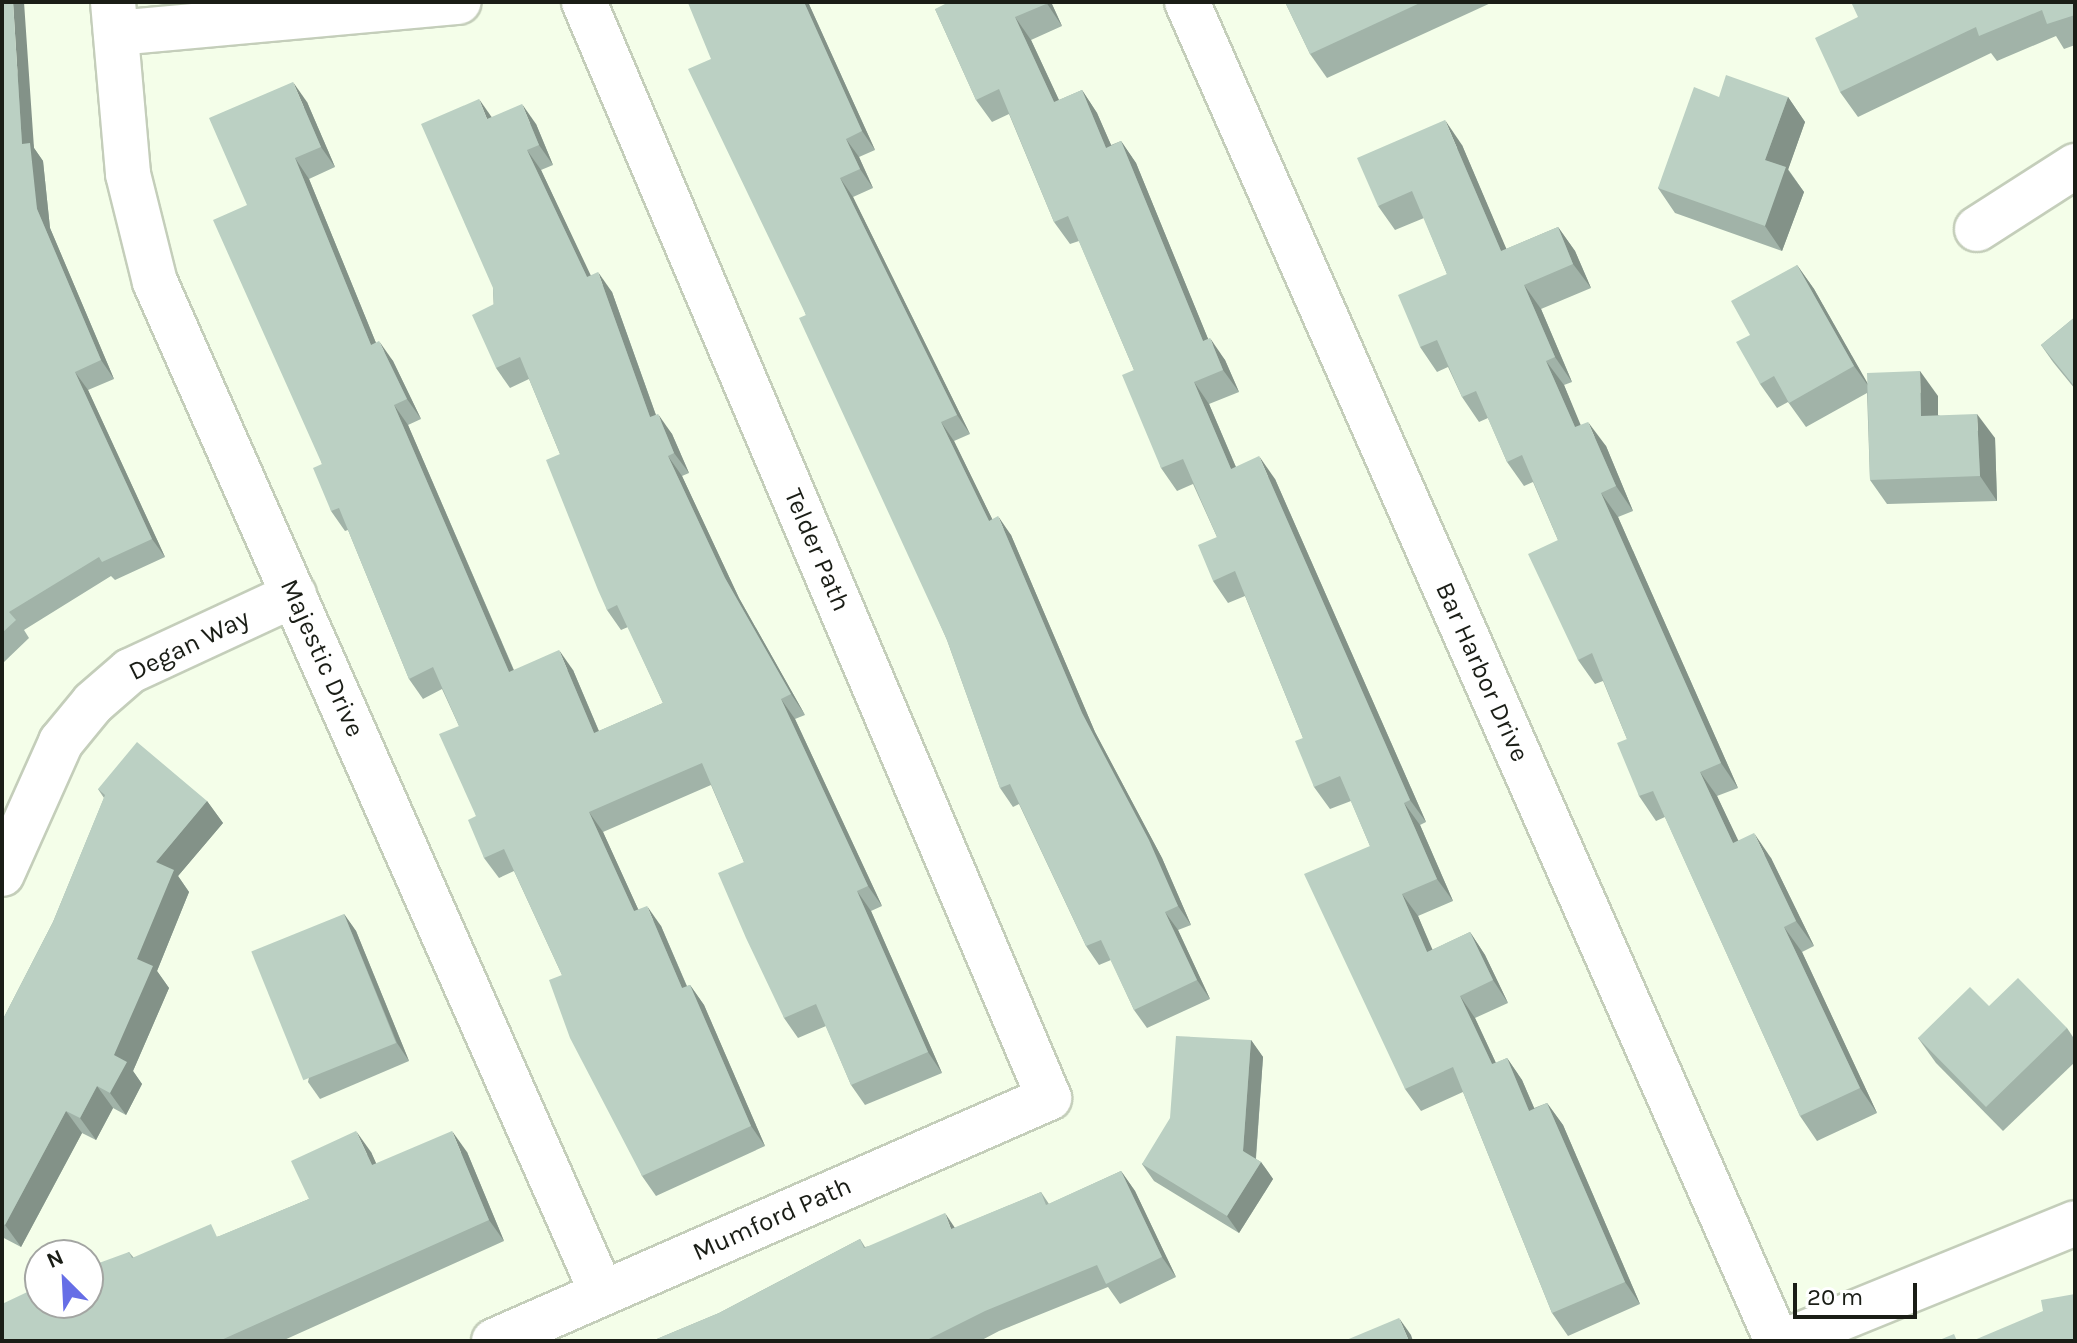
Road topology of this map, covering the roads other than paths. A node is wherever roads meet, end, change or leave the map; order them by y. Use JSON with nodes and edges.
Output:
{"nodes":[{"id":1,"x":459,"y":2,"type":"edge"},
{"id":2,"x":584,"y":2,"type":"edge"},
{"id":3,"x":1187,"y":2,"type":"edge"},
{"id":4,"x":115,"y":17,"type":"edge"},
{"id":5,"x":2075,"y":166,"type":"edge"},
{"id":6,"x":1977,"y":229,"type":"dead end"},
{"id":7,"x":294,"y":595,"type":"junction"},
{"id":8,"x":2,"y":874,"type":"edge"},
{"id":9,"x":1049,"y":1098,"type":"joint"},
{"id":10,"x":2075,"y":1223,"type":"edge"},
{"id":11,"x":602,"y":1293,"type":"junction"},
{"id":12,"x":494,"y":1341,"type":"edge"},
{"id":13,"x":1777,"y":1341,"type":"edge"},
{"id":14,"x":1785,"y":1341,"type":"edge"}],
"edges":[{"from":1,"to":4,"type":"street"},
{"from":2,"to":9,"type":"street","name":"Telder Path"},
{"from":3,"to":13,"type":"street","name":"Bar Harbor Drive"},
{"from":4,"to":7,"type":"street","name":"Majestic Drive"},
{"from":5,"to":6,"type":"street"},
{"from":7,"to":8,"type":"street","name":"Degan Way"},
{"from":7,"to":11,"type":"street","name":"Majestic Drive"},
{"from":9,"to":11,"type":"street","name":"Mumford Path"},
{"from":10,"to":14,"type":"street"},
{"from":11,"to":12,"type":"street","name":"Mumford Path"}]}
